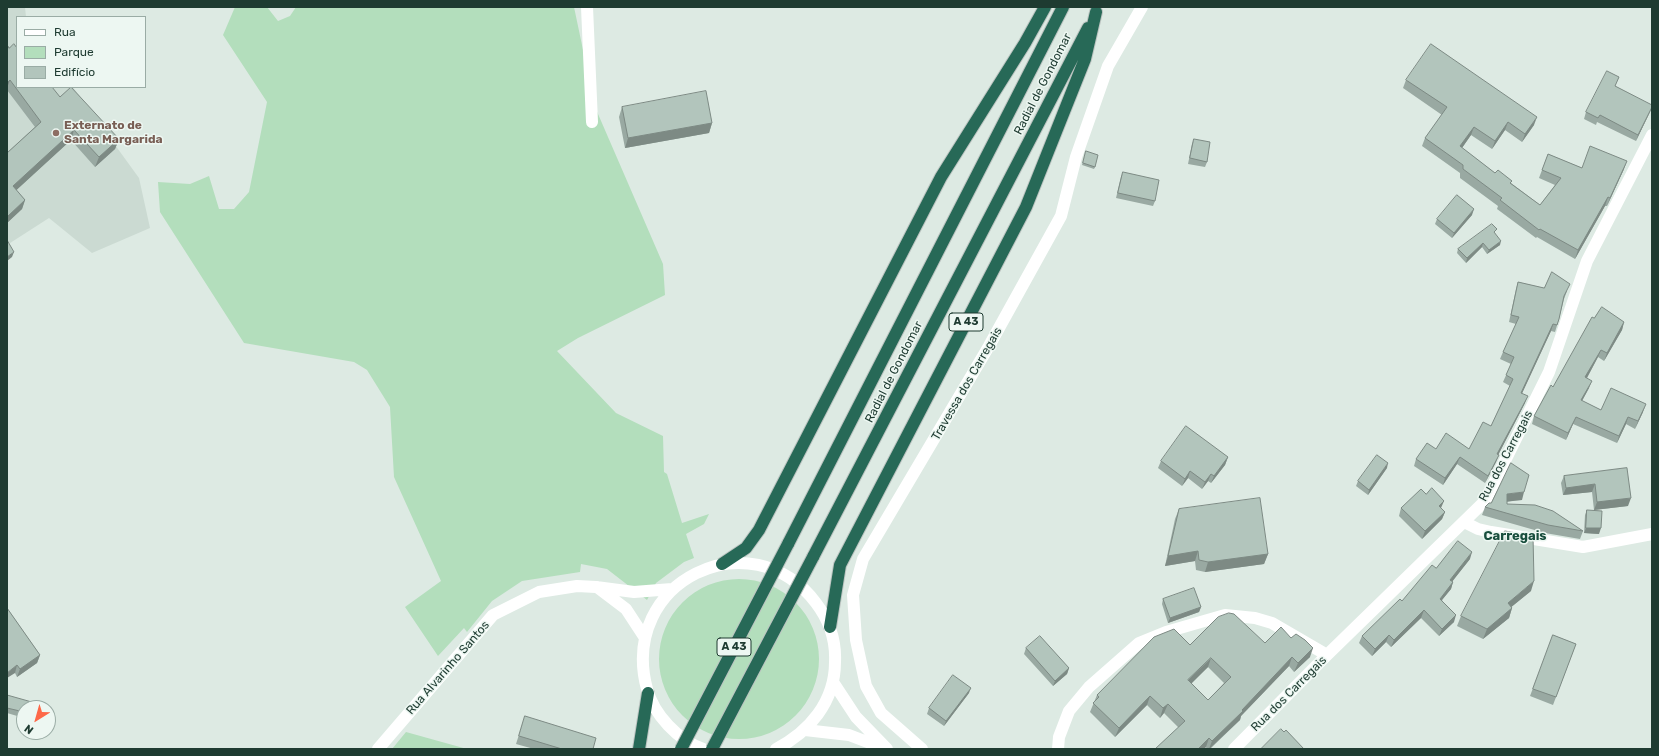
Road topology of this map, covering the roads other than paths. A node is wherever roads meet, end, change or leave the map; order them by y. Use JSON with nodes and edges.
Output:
{"nodes":[{"id":1,"x":587,"y":7,"type":"edge"},
{"id":2,"x":1045,"y":7,"type":"edge"},
{"id":3,"x":1063,"y":7,"type":"edge"},
{"id":4,"x":1142,"y":7,"type":"edge"},
{"id":5,"x":1097,"y":9,"type":"edge"},
{"id":6,"x":592,"y":122,"type":"dead end"},
{"id":7,"x":1652,"y":135,"type":"edge"},
{"id":8,"x":1464,"y":522,"type":"junction"},
{"id":9,"x":1652,"y":534,"type":"edge"},
{"id":10,"x":722,"y":564,"type":"junction"},
{"id":11,"x":596,"y":586,"type":"junction"},
{"id":12,"x":672,"y":589,"type":"junction"},
{"id":13,"x":830,"y":627,"type":"junction"},
{"id":14,"x":645,"y":638,"type":"junction"},
{"id":15,"x":1327,"y":655,"type":"junction"},
{"id":16,"x":833,"y":682,"type":"junction"},
{"id":17,"x":648,"y":693,"type":"junction"},
{"id":18,"x":805,"y":730,"type":"junction"},
{"id":19,"x":378,"y":749,"type":"edge"},
{"id":20,"x":639,"y":749,"type":"edge"},
{"id":21,"x":681,"y":749,"type":"edge"},
{"id":22,"x":703,"y":749,"type":"edge"},
{"id":23,"x":712,"y":749,"type":"edge"},
{"id":24,"x":776,"y":749,"type":"edge"},
{"id":25,"x":886,"y":749,"type":"edge"},
{"id":26,"x":922,"y":749,"type":"edge"},
{"id":27,"x":1058,"y":749,"type":"edge"},
{"id":28,"x":1234,"y":749,"type":"edge"}],
"edges":[{"from":1,"to":6,"type":"street"},
{"from":2,"to":10,"type":"highway"},
{"from":3,"to":21,"type":"highway","name":"Radial de Gondomar","number":"A 43","bridge":true},
{"from":4,"to":26,"type":"street","name":"Travessa dos Carregais"},
{"from":5,"to":13,"type":"highway","number":"A 43"},
{"from":5,"to":23,"type":"highway","name":"Radial de Gondomar","number":"A 43","bridge":true},
{"from":7,"to":8,"type":"street","name":"Rua dos Carregais"},
{"from":8,"to":9,"type":"street"},
{"from":8,"to":15,"type":"street","name":"Rua dos Carregais"},
{"from":10,"to":12,"type":"street"},
{"from":10,"to":13,"type":"street"},
{"from":11,"to":12,"type":"street","name":"Rua Alvarinho Santos"},
{"from":11,"to":14,"type":"street"},
{"from":11,"to":19,"type":"street","name":"Rua Alvarinho Santos"},
{"from":12,"to":14,"type":"street"},
{"from":13,"to":16,"type":"street"},
{"from":14,"to":17,"type":"street"},
{"from":15,"to":27,"type":"street"},
{"from":15,"to":28,"type":"street","name":"Rua dos Carregais"},
{"from":16,"to":18,"type":"street"},
{"from":16,"to":25,"type":"street"},
{"from":17,"to":20,"type":"highway"},
{"from":17,"to":22,"type":"street"},
{"from":18,"to":24,"type":"street"},
{"from":18,"to":25,"type":"street"}]}
